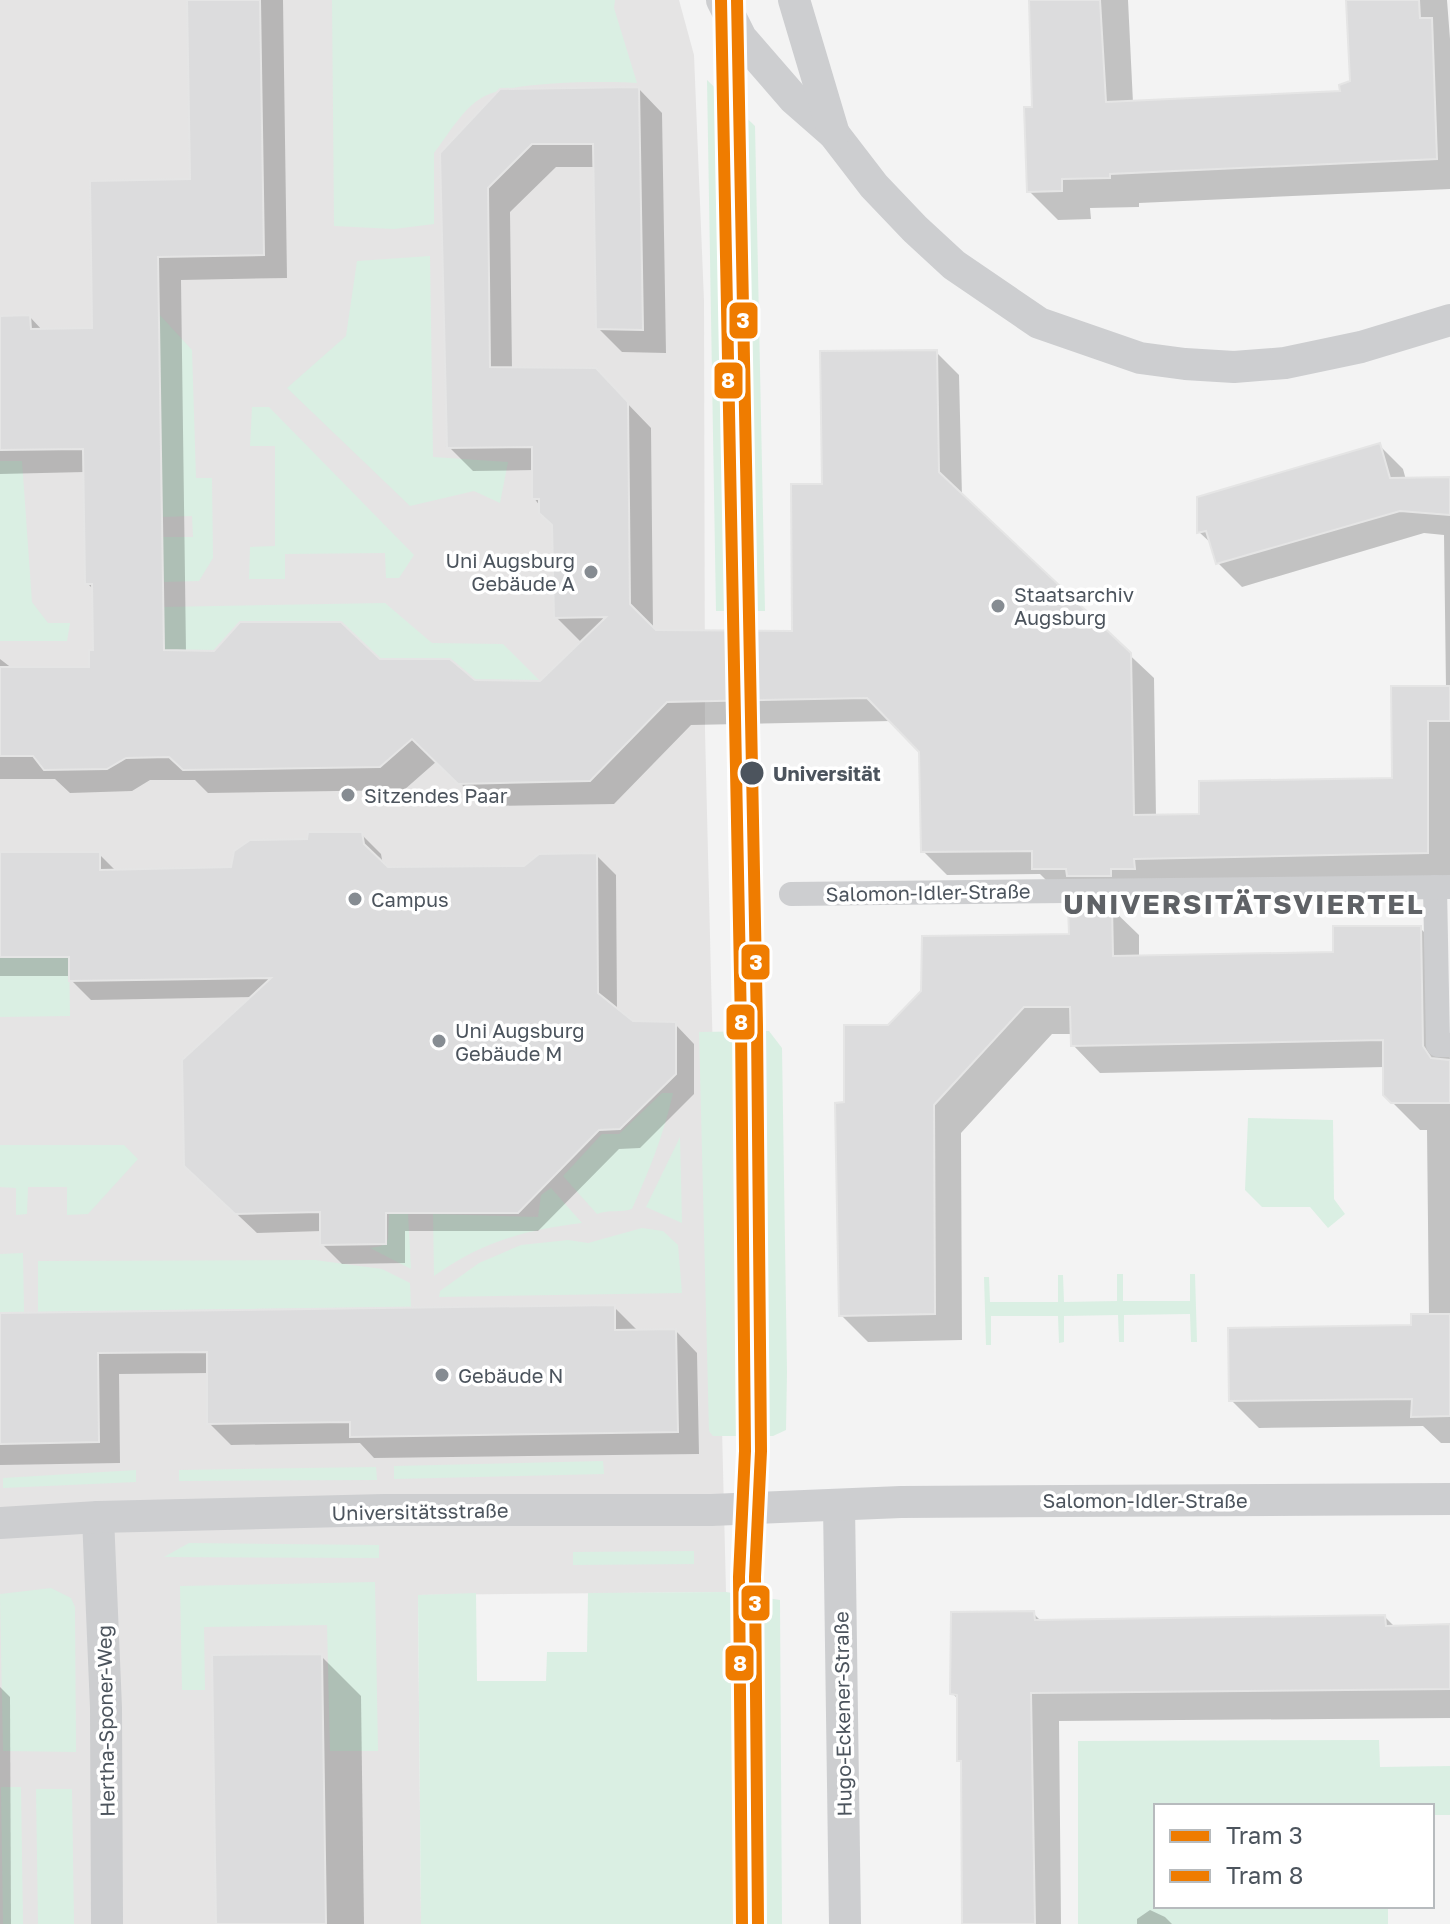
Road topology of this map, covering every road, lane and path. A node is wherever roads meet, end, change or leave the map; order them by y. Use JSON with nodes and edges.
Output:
{"nodes":[{"id":1,"x":722,"y":0,"type":"edge"},
{"id":2,"x":794,"y":0,"type":"edge"},
{"id":3,"x":834,"y":134,"type":"junction"},
{"id":4,"x":1450,"y":320,"type":"edge"},
{"id":5,"x":1442,"y":887,"type":"edge"},
{"id":6,"x":791,"y":894,"type":"dead end"},
{"id":7,"x":1450,"y":1045,"type":"edge"},
{"id":8,"x":1450,"y":1499,"type":"edge"},
{"id":9,"x":839,"y":1505,"type":"junction"},
{"id":10,"x":98,"y":1517,"type":"junction"},
{"id":11,"x":0,"y":1523,"type":"edge"},
{"id":12,"x":107,"y":1924,"type":"edge"},
{"id":13,"x":845,"y":1924,"type":"edge"}],
"edges":[{"from":1,"to":3,"type":"street"},
{"from":2,"to":3,"type":"street"},
{"from":3,"to":4,"type":"street"},
{"from":5,"to":6,"type":"street","name":"Salomon-Idler-Straße"},
{"from":5,"to":7,"type":"street"},
{"from":8,"to":9,"type":"street","name":"Salomon-Idler-Straße"},
{"from":9,"to":10,"type":"street","name":"Universitätsstraße"},
{"from":9,"to":13,"type":"street","name":"Hugo-Eckener-Straße"},
{"from":10,"to":11,"type":"street","name":"Universitätsstraße"},
{"from":10,"to":12,"type":"street","name":"Hertha-Sponer-Weg"}]}
